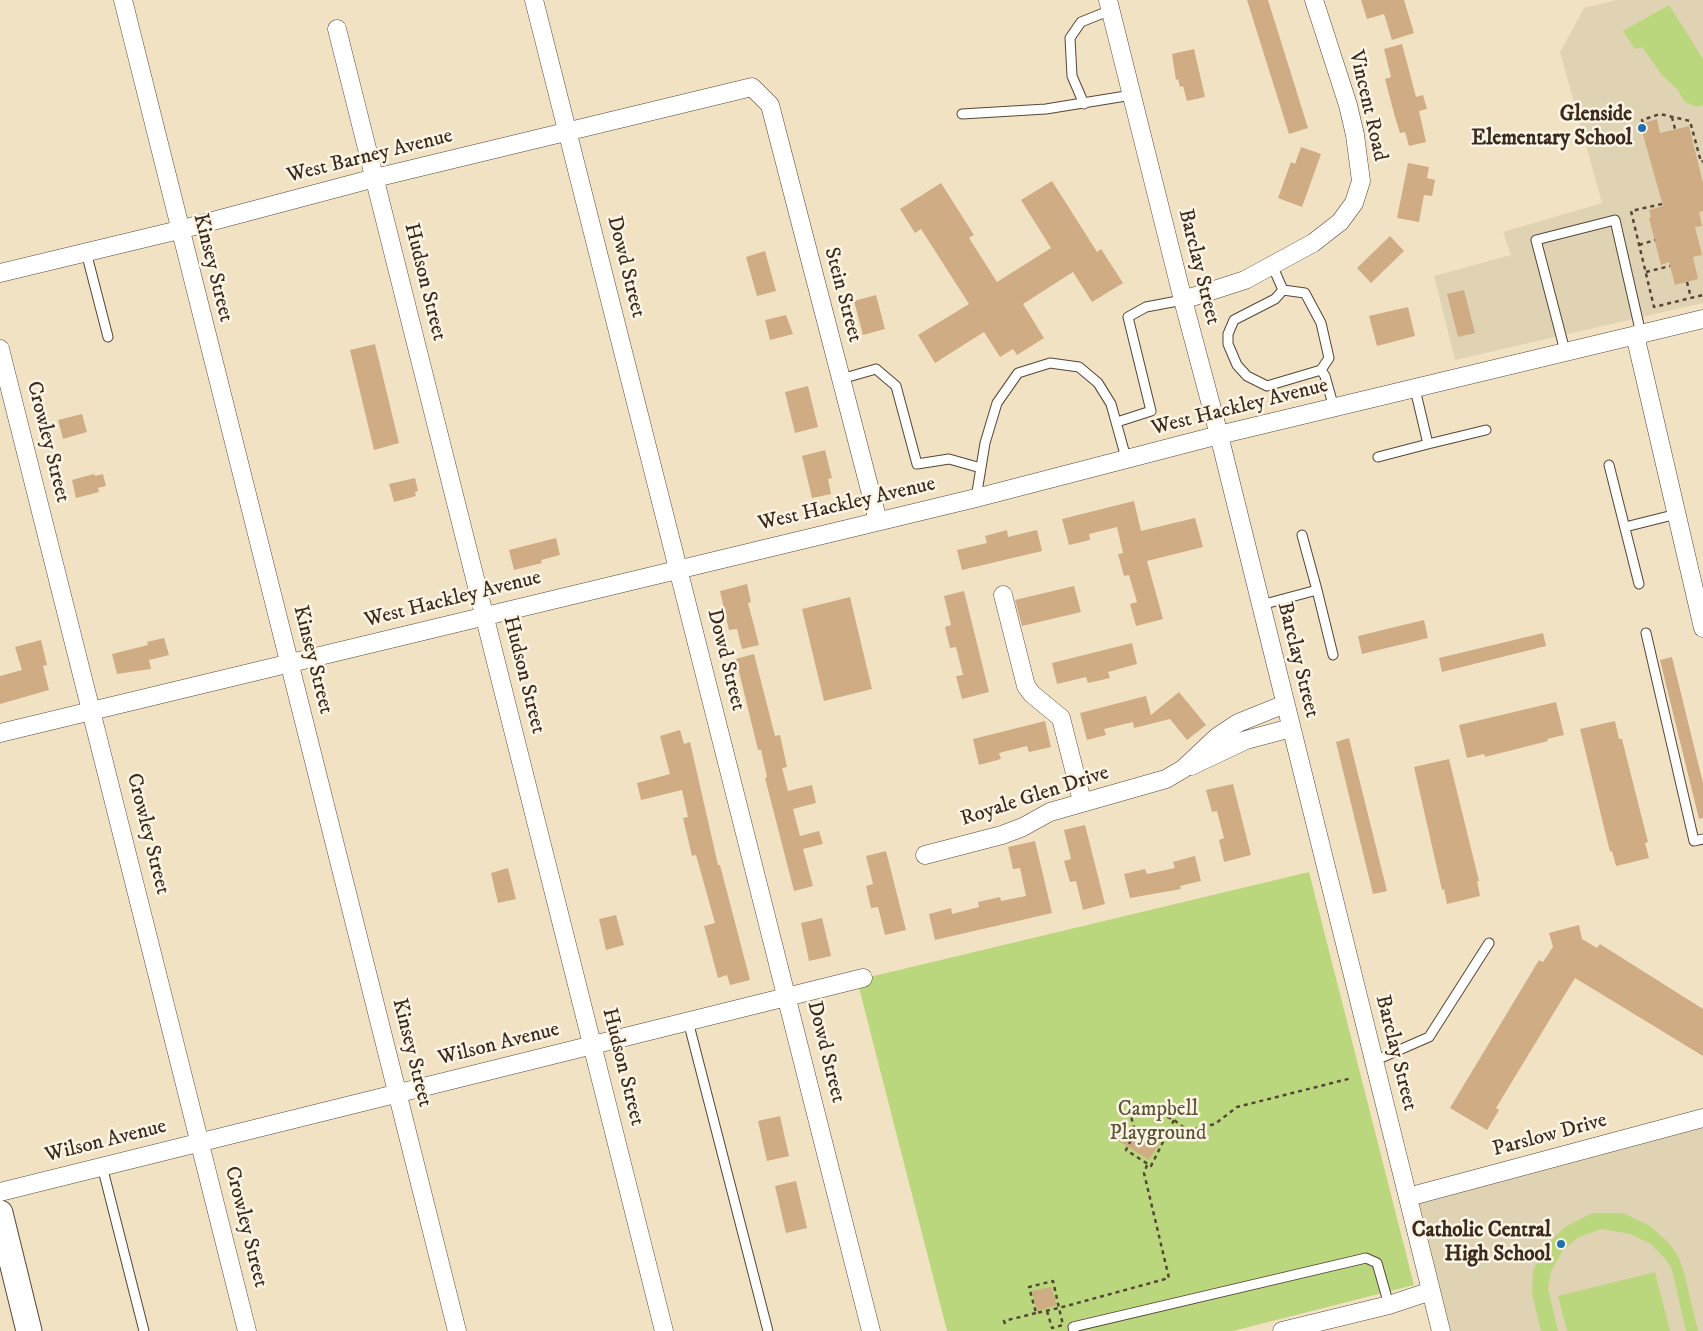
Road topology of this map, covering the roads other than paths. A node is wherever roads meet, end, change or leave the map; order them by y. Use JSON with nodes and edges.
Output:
{"nodes":[{"id":1,"x":122,"y":0,"type":"edge"},
{"id":2,"x":534,"y":0,"type":"edge"},
{"id":3,"x":1314,"y":0,"type":"edge"},
{"id":4,"x":1110,"y":5,"type":"edge"},
{"id":5,"x":337,"y":29,"type":"dead end"},
{"id":6,"x":752,"y":87,"type":"joint"},
{"id":7,"x":1132,"y":95,"type":"junction"},
{"id":8,"x":1084,"y":104,"type":"junction"},
{"id":9,"x":962,"y":114,"type":"dead end"},
{"id":10,"x":567,"y":131,"type":"junction"},
{"id":11,"x":375,"y":178,"type":"junction"},
{"id":12,"x":179,"y":230,"type":"junction"},
{"id":13,"x":86,"y":252,"type":"junction"},
{"id":14,"x":1272,"y":265,"type":"junction"},
{"id":15,"x":0,"y":273,"type":"edge"},
{"id":16,"x":1283,"y":290,"type":"junction"},
{"id":17,"x":1183,"y":300,"type":"junction"},
{"id":18,"x":1703,"y":319,"type":"edge"},
{"id":19,"x":1638,"y":335,"type":"junction"},
{"id":20,"x":108,"y":336,"type":"dead end"},
{"id":21,"x":0,"y":349,"type":"edge"},
{"id":22,"x":1565,"y":351,"type":"junction"},
{"id":23,"x":1321,"y":370,"type":"junction"},
{"id":24,"x":841,"y":379,"type":"junction"},
{"id":25,"x":1415,"y":389,"type":"junction"},
{"id":26,"x":1334,"y":408,"type":"junction"},
{"id":27,"x":1117,"y":422,"type":"junction"},
{"id":28,"x":1486,"y":430,"type":"dead end"},
{"id":29,"x":1219,"y":435,"type":"junction"},
{"id":30,"x":1428,"y":444,"type":"junction"},
{"id":31,"x":1378,"y":457,"type":"dead end"},
{"id":32,"x":1126,"y":458,"type":"junction"},
{"id":33,"x":1608,"y":465,"type":"dead end"},
{"id":34,"x":981,"y":468,"type":"junction"},
{"id":35,"x":976,"y":498,"type":"junction"},
{"id":36,"x":1676,"y":514,"type":"junction"},
{"id":37,"x":878,"y":521,"type":"junction"},
{"id":38,"x":1625,"y":527,"type":"junction"},
{"id":39,"x":1302,"y":534,"type":"dead end"},
{"id":40,"x":679,"y":567,"type":"junction"},
{"id":41,"x":1639,"y":584,"type":"dead end"},
{"id":42,"x":1316,"y":590,"type":"junction"},
{"id":43,"x":1003,"y":595,"type":"dead end"},
{"id":44,"x":1261,"y":605,"type":"junction"},
{"id":45,"x":485,"y":616,"type":"junction"},
{"id":46,"x":1703,"y":628,"type":"edge"},
{"id":47,"x":1646,"y":633,"type":"dead end"},
{"id":48,"x":1332,"y":655,"type":"dead end"},
{"id":49,"x":290,"y":664,"type":"junction"},
{"id":50,"x":1285,"y":704,"type":"junction"},
{"id":51,"x":92,"y":710,"type":"junction"},
{"id":52,"x":1291,"y":728,"type":"junction"},
{"id":53,"x":0,"y":733,"type":"edge"},
{"id":54,"x":1183,"y":769,"type":"junction"},
{"id":55,"x":1082,"y":801,"type":"junction"},
{"id":56,"x":1703,"y":839,"type":"edge"},
{"id":57,"x":925,"y":855,"type":"dead end"},
{"id":58,"x":1489,"y":943,"type":"dead end"},
{"id":59,"x":863,"y":978,"type":"dead end"},
{"id":60,"x":788,"y":997,"type":"junction"},
{"id":61,"x":688,"y":1021,"type":"junction"},
{"id":62,"x":593,"y":1045,"type":"junction"},
{"id":63,"x":1374,"y":1060,"type":"junction"},
{"id":64,"x":398,"y":1092,"type":"junction"},
{"id":65,"x":1703,"y":1118,"type":"edge"},
{"id":66,"x":200,"y":1141,"type":"junction"},
{"id":67,"x":102,"y":1166,"type":"junction"},
{"id":68,"x":0,"y":1192,"type":"edge"},
{"id":69,"x":1408,"y":1197,"type":"junction"},
{"id":70,"x":1,"y":1220,"type":"edge"},
{"id":71,"x":1431,"y":1291,"type":"junction"},
{"id":72,"x":1389,"y":1305,"type":"junction"},
{"id":73,"x":1292,"y":1330,"type":"edge"},
{"id":74,"x":29,"y":1331,"type":"edge"},
{"id":75,"x":144,"y":1331,"type":"edge"},
{"id":76,"x":247,"y":1331,"type":"edge"},
{"id":77,"x":457,"y":1331,"type":"edge"},
{"id":78,"x":664,"y":1331,"type":"edge"},
{"id":79,"x":768,"y":1331,"type":"edge"},
{"id":80,"x":871,"y":1331,"type":"edge"},
{"id":81,"x":1074,"y":1331,"type":"edge"},
{"id":82,"x":1441,"y":1331,"type":"edge"}],
"edges":[{"from":1,"to":12,"type":"street","name":"Kinsey Street"},
{"from":2,"to":10,"type":"street","name":"Dowd Street"},
{"from":3,"to":14,"type":"street","name":"Vincent Road"},
{"from":4,"to":7,"type":"street","name":"Barclay Street"},
{"from":4,"to":8,"type":"lane"},
{"from":5,"to":11,"type":"street","name":"Hudson Street"},
{"from":6,"to":10,"type":"street","name":"West Barney Avenue"},
{"from":6,"to":24,"type":"street","name":"Stein Street"},
{"from":7,"to":8,"type":"lane"},
{"from":7,"to":17,"type":"street","name":"Barclay Street"},
{"from":8,"to":9,"type":"lane"},
{"from":10,"to":11,"type":"street","name":"West Barney Avenue"},
{"from":10,"to":40,"type":"street","name":"Dowd Street"},
{"from":11,"to":12,"type":"street","name":"West Barney Avenue"},
{"from":11,"to":45,"type":"street","name":"Hudson Street"},
{"from":12,"to":13,"type":"street","name":"West Barney Avenue"},
{"from":12,"to":49,"type":"street","name":"Kinsey Street"},
{"from":13,"to":15,"type":"street","name":"West Barney Avenue"},
{"from":13,"to":20,"type":"lane"},
{"from":14,"to":16,"type":"lane"},
{"from":14,"to":17,"type":"street","name":"Vincent Road"},
{"from":16,"to":23,"type":"lane"},
{"from":16,"to":23,"type":"lane"},
{"from":17,"to":27,"type":"lane"},
{"from":17,"to":29,"type":"street","name":"Barclay Street"},
{"from":18,"to":19,"type":"street","name":"West Hackley Avenue"},
{"from":19,"to":22,"type":"street","name":"West Hackley Avenue"},
{"from":19,"to":22,"type":"lane"},
{"from":19,"to":36,"type":"street"},
{"from":21,"to":51,"type":"street","name":"Crowley Street"},
{"from":22,"to":25,"type":"street","name":"West Hackley Avenue"},
{"from":23,"to":26,"type":"lane"},
{"from":24,"to":34,"type":"lane"},
{"from":24,"to":37,"type":"street","name":"Stein Street"},
{"from":25,"to":26,"type":"street","name":"West Hackley Avenue"},
{"from":25,"to":30,"type":"lane"},
{"from":26,"to":29,"type":"street","name":"West Hackley Avenue"},
{"from":27,"to":32,"type":"lane"},
{"from":27,"to":34,"type":"lane"},
{"from":28,"to":30,"type":"lane"},
{"from":29,"to":32,"type":"street","name":"West Hackley Avenue"},
{"from":29,"to":44,"type":"street","name":"Barclay Street"},
{"from":30,"to":31,"type":"lane"},
{"from":32,"to":35,"type":"street","name":"West Hackley Avenue"},
{"from":33,"to":38,"type":"lane"},
{"from":34,"to":35,"type":"lane"},
{"from":35,"to":37,"type":"street","name":"West Hackley Avenue"},
{"from":36,"to":38,"type":"lane"},
{"from":36,"to":46,"type":"street"},
{"from":37,"to":40,"type":"street","name":"West Hackley Avenue"},
{"from":38,"to":41,"type":"lane"},
{"from":39,"to":42,"type":"lane"},
{"from":40,"to":45,"type":"street","name":"West Hackley Avenue"},
{"from":40,"to":60,"type":"street","name":"Dowd Street"},
{"from":42,"to":44,"type":"lane"},
{"from":42,"to":48,"type":"lane"},
{"from":43,"to":55,"type":"street"},
{"from":44,"to":50,"type":"street","name":"Barclay Street"},
{"from":45,"to":49,"type":"street","name":"West Hackley Avenue"},
{"from":45,"to":62,"type":"street","name":"Hudson Street"},
{"from":47,"to":56,"type":"lane"},
{"from":49,"to":51,"type":"street","name":"West Hackley Avenue"},
{"from":49,"to":64,"type":"street","name":"Kinsey Street"},
{"from":50,"to":52,"type":"street","name":"Barclay Street"},
{"from":50,"to":54,"type":"street","name":"Royale Glen Drive"},
{"from":51,"to":53,"type":"street","name":"West Hackley Avenue"},
{"from":51,"to":66,"type":"street","name":"Crowley Street"},
{"from":52,"to":54,"type":"street"},
{"from":52,"to":63,"type":"street","name":"Barclay Street"},
{"from":54,"to":55,"type":"street","name":"Royale Glen Drive"},
{"from":55,"to":57,"type":"street","name":"Royale Glen Drive"},
{"from":58,"to":63,"type":"lane"},
{"from":59,"to":60,"type":"street","name":"Wilson Avenue"},
{"from":60,"to":61,"type":"street","name":"Wilson Avenue"},
{"from":60,"to":80,"type":"street","name":"Dowd Street"},
{"from":61,"to":62,"type":"street","name":"Wilson Avenue"},
{"from":61,"to":79,"type":"lane"},
{"from":62,"to":64,"type":"street","name":"Wilson Avenue"},
{"from":62,"to":78,"type":"street","name":"Hudson Street"},
{"from":63,"to":69,"type":"street","name":"Barclay Street"},
{"from":64,"to":66,"type":"street","name":"Wilson Avenue"},
{"from":64,"to":77,"type":"street","name":"Kinsey Street"},
{"from":65,"to":69,"type":"street","name":"Parslow Drive"},
{"from":66,"to":67,"type":"street","name":"Wilson Avenue"},
{"from":66,"to":76,"type":"street","name":"Crowley Street"},
{"from":67,"to":68,"type":"street","name":"Wilson Avenue"},
{"from":67,"to":75,"type":"lane"},
{"from":69,"to":71,"type":"street","name":"Barclay Street"},
{"from":70,"to":74,"type":"main road"},
{"from":71,"to":72,"type":"street"},
{"from":71,"to":82,"type":"street","name":"Barclay Street"},
{"from":72,"to":73,"type":"street"},
{"from":72,"to":81,"type":"lane"}]}
